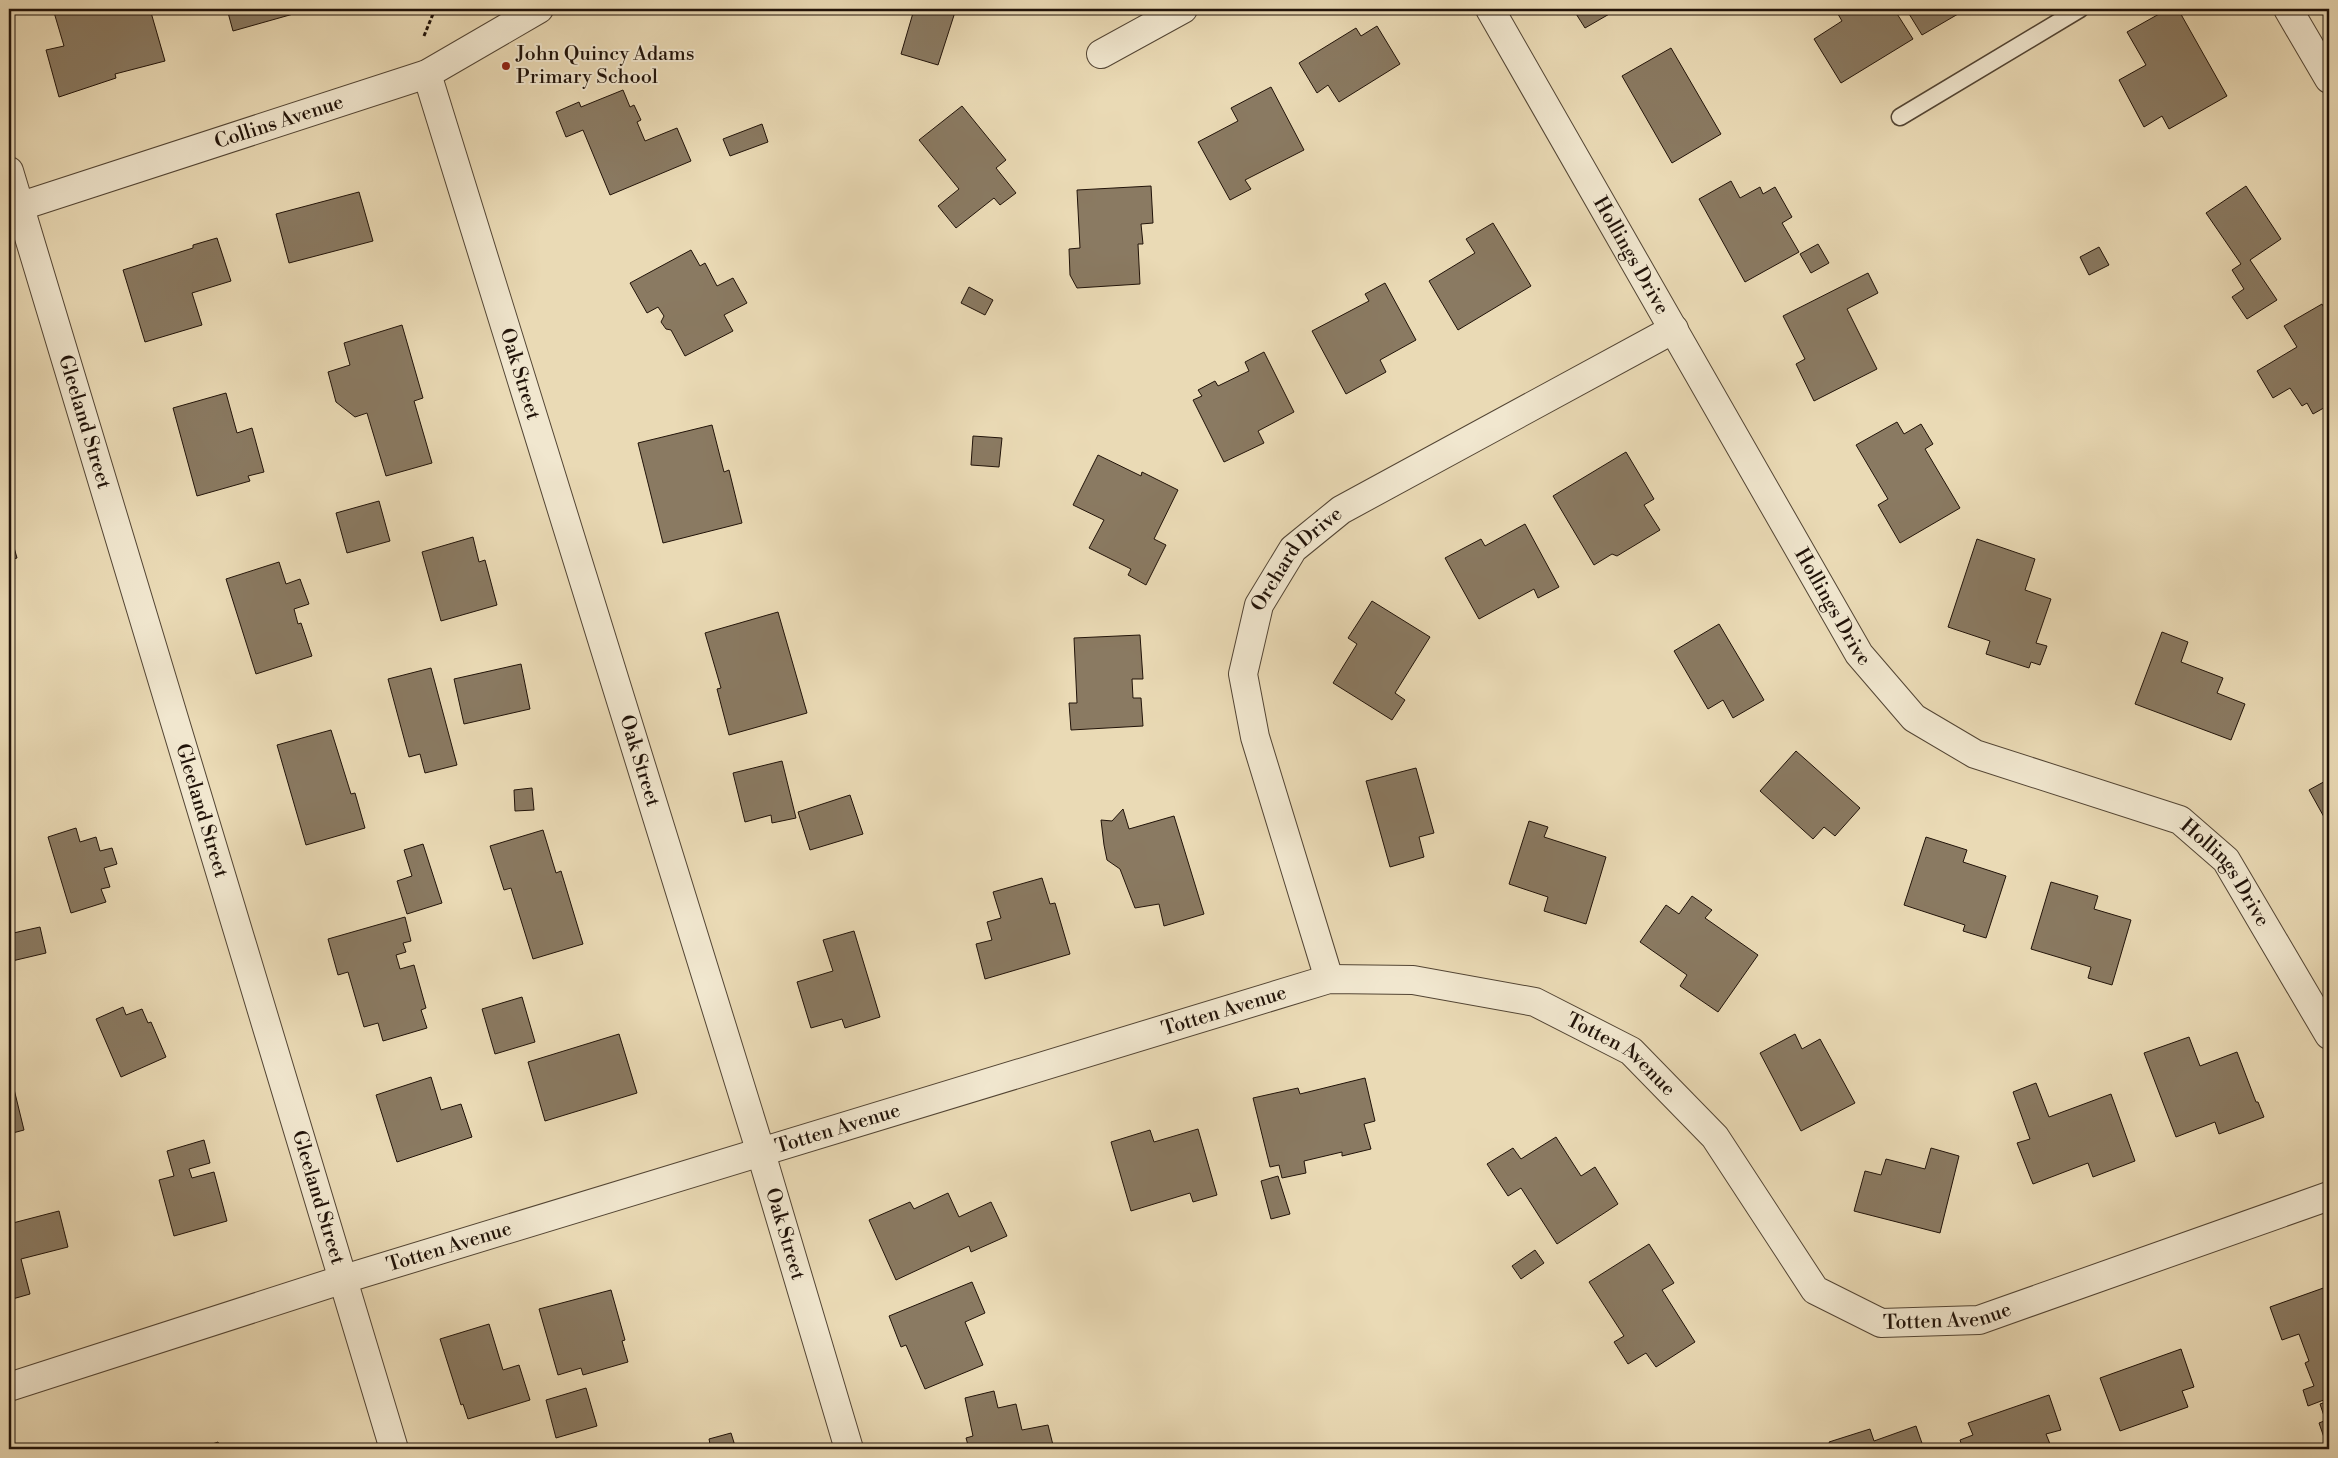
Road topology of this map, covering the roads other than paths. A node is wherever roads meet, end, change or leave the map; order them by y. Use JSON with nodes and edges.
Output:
{"nodes":[{"id":1,"x":539,"y":9,"type":"edge"},
{"id":2,"x":1183,"y":9,"type":"edge"},
{"id":3,"x":1490,"y":9,"type":"edge"},
{"id":4,"x":2080,"y":9,"type":"edge"},
{"id":5,"x":2288,"y":9,"type":"edge"},
{"id":6,"x":1101,"y":54,"type":"dead end"},
{"id":7,"x":427,"y":74,"type":"junction"},
{"id":8,"x":2329,"y":79,"type":"edge"},
{"id":9,"x":1900,"y":117,"type":"dead end"},
{"id":10,"x":9,"y":171,"type":"edge"},
{"id":11,"x":14,"y":208,"type":"edge"},
{"id":12,"x":1674,"y":329,"type":"junction"},
{"id":13,"x":1329,"y":979,"type":"junction"},
{"id":14,"x":2329,"y":1035,"type":"edge"},
{"id":15,"x":761,"y":1153,"type":"junction"},
{"id":16,"x":2329,"y":1196,"type":"edge"},
{"id":17,"x":344,"y":1279,"type":"junction"},
{"id":18,"x":9,"y":1387,"type":"edge"},
{"id":19,"x":394,"y":1449,"type":"edge"},
{"id":20,"x":850,"y":1449,"type":"edge"}],
"edges":[{"from":1,"to":7,"type":"street","name":"Collins Avenue"},
{"from":2,"to":6,"type":"street"},
{"from":3,"to":12,"type":"street","name":"Hollings Drive"},
{"from":4,"to":9,"type":"lane"},
{"from":5,"to":8,"type":"street"},
{"from":7,"to":11,"type":"street","name":"Collins Avenue"},
{"from":7,"to":15,"type":"street","name":"Oak Street"},
{"from":10,"to":11,"type":"street","name":"Gleeland Street"},
{"from":11,"to":17,"type":"street","name":"Gleeland Street"},
{"from":12,"to":13,"type":"street","name":"Orchard Drive"},
{"from":12,"to":14,"type":"street","name":"Hollings Drive"},
{"from":13,"to":15,"type":"street","name":"Totten Avenue"},
{"from":13,"to":16,"type":"street","name":"Totten Avenue"},
{"from":15,"to":17,"type":"street","name":"Totten Avenue"},
{"from":15,"to":20,"type":"street","name":"Oak Street"},
{"from":17,"to":18,"type":"street","name":"Totten Avenue"},
{"from":17,"to":19,"type":"street","name":"Gleeland Street"}]}
